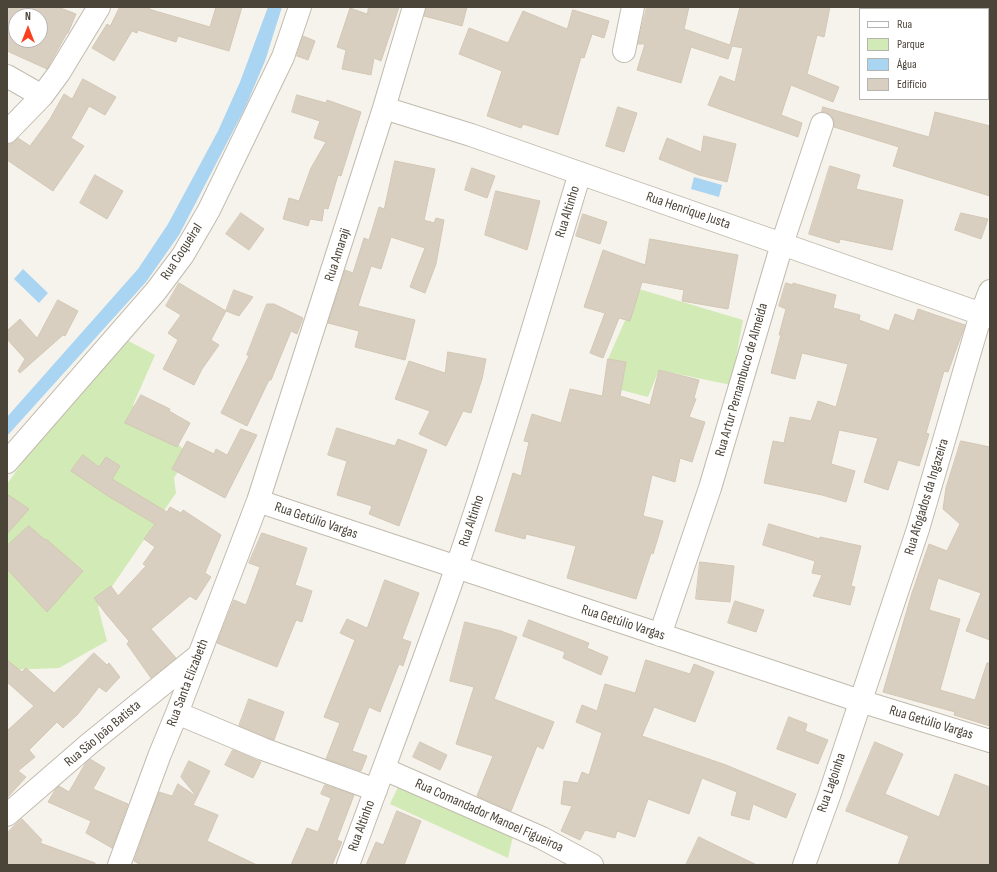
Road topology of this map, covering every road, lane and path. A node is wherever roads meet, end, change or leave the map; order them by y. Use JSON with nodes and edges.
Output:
{"nodes":[{"id":1,"x":99,"y":7,"type":"edge"},
{"id":2,"x":300,"y":7,"type":"edge"},
{"id":3,"x":414,"y":7,"type":"edge"},
{"id":4,"x":633,"y":7,"type":"edge"},
{"id":5,"x":624,"y":51,"type":"dead end"},
{"id":6,"x":7,"y":76,"type":"edge"},
{"id":7,"x":42,"y":96,"type":"junction"},
{"id":8,"x":384,"y":108,"type":"junction"},
{"id":9,"x":822,"y":124,"type":"dead end"},
{"id":10,"x":7,"y":132,"type":"edge"},
{"id":11,"x":580,"y":173,"type":"junction"},
{"id":12,"x":782,"y":244,"type":"junction"},
{"id":13,"x":990,"y":291,"type":"edge"},
{"id":14,"x":986,"y":315,"type":"edge"},
{"id":15,"x":7,"y":462,"type":"edge"},
{"id":16,"x":258,"y":501,"type":"junction"},
{"id":17,"x":457,"y":568,"type":"junction"},
{"id":18,"x":660,"y":635,"type":"junction"},
{"id":19,"x":200,"y":654,"type":"junction"},
{"id":20,"x":860,"y":701,"type":"junction"},
{"id":21,"x":178,"y":713,"type":"junction"},
{"id":22,"x":990,"y":741,"type":"edge"},
{"id":23,"x":384,"y":769,"type":"junction"},
{"id":24,"x":376,"y":790,"type":"junction"},
{"id":25,"x":7,"y":815,"type":"edge"},
{"id":26,"x":119,"y":865,"type":"edge"},
{"id":27,"x":348,"y":865,"type":"edge"},
{"id":28,"x":592,"y":865,"type":"edge"},
{"id":29,"x":804,"y":865,"type":"edge"}],
"edges":[{"from":1,"to":7,"type":"street"},
{"from":2,"to":15,"type":"street","name":"Rua Coqueiral"},
{"from":3,"to":8,"type":"street","name":"Rua Amaraji"},
{"from":4,"to":5,"type":"street"},
{"from":6,"to":7,"type":"street"},
{"from":7,"to":10,"type":"street"},
{"from":8,"to":11,"type":"street","name":"Rua Henrique Justa"},
{"from":8,"to":16,"type":"street","name":"Rua Amaraji"},
{"from":9,"to":12,"type":"street","name":"Rua Artur Pernambuco de Almeida"},
{"from":11,"to":12,"type":"street","name":"Rua Henrique Justa"},
{"from":11,"to":17,"type":"street","name":"Rua Altinho"},
{"from":12,"to":14,"type":"street","name":"Rua Henrique Justa"},
{"from":12,"to":18,"type":"street","name":"Rua Artur Pernambuco de Almeida"},
{"from":13,"to":14,"type":"street","name":"Rua Afogados da Ingazeira"},
{"from":14,"to":20,"type":"street","name":"Rua Afogados da Ingazeira"},
{"from":16,"to":17,"type":"street","name":"Rua Getúlio Vargas"},
{"from":16,"to":19,"type":"street","name":"Rua Santa Elizabeth"},
{"from":17,"to":18,"type":"street","name":"Rua Getúlio Vargas"},
{"from":17,"to":23,"type":"street","name":"Rua Altinho"},
{"from":18,"to":20,"type":"street","name":"Rua Getúlio Vargas"},
{"from":19,"to":21,"type":"street","name":"Rua Santa Elizabeth"},
{"from":19,"to":25,"type":"street","name":"Rua São João Batista"},
{"from":20,"to":22,"type":"street","name":"Rua Getúlio Vargas"},
{"from":20,"to":29,"type":"street","name":"Rua Lagoinha"},
{"from":21,"to":24,"type":"street"},
{"from":21,"to":26,"type":"street","name":"Rua Santa Elizabeth"},
{"from":23,"to":24,"type":"street","name":"Rua Altinho"},
{"from":23,"to":28,"type":"street","name":"Rua Comandador Manoel Figueiroa"},
{"from":24,"to":27,"type":"street","name":"Rua Altinho"}]}
